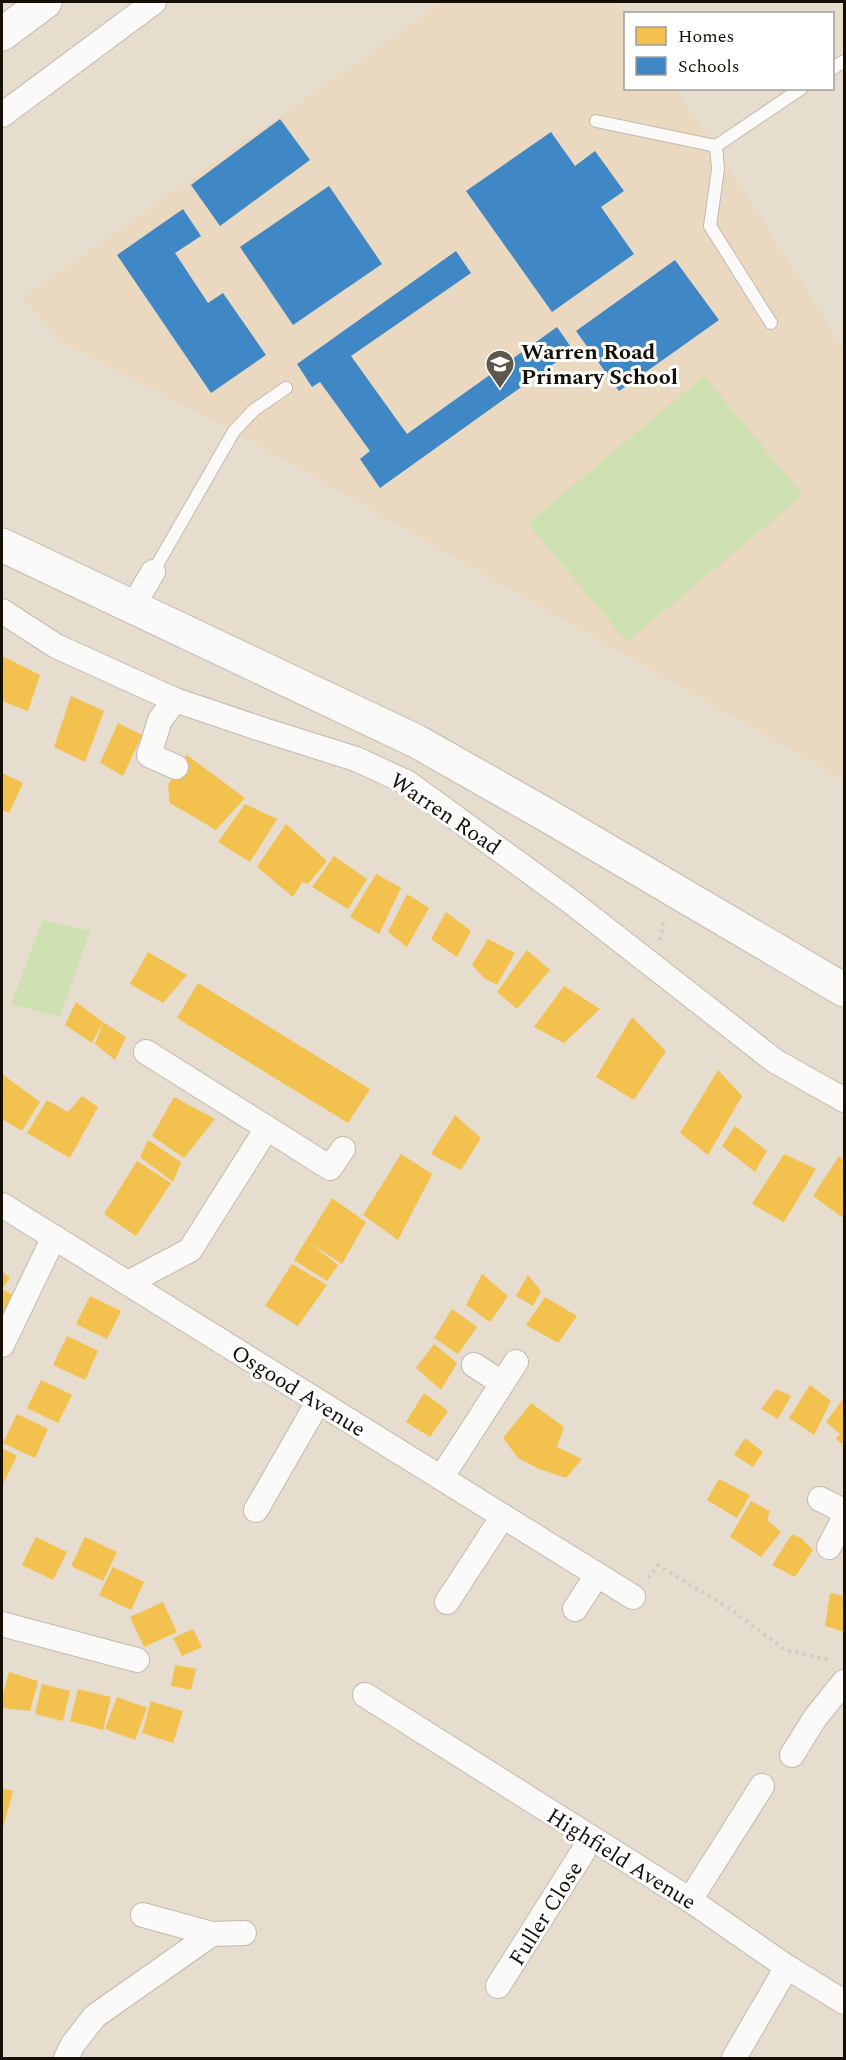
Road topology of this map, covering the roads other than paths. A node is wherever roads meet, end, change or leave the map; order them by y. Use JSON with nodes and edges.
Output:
{"nodes":[{"id":1,"x":45,"y":2,"type":"edge"},
{"id":2,"x":154,"y":2,"type":"edge"},
{"id":3,"x":2,"y":33,"type":"edge"},
{"id":4,"x":799,"y":90,"type":"edge"},
{"id":5,"x":2,"y":115,"type":"edge"},
{"id":6,"x":596,"y":121,"type":"dead end"},
{"id":7,"x":716,"y":146,"type":"junction"},
{"id":8,"x":771,"y":323,"type":"dead end"},
{"id":9,"x":286,"y":388,"type":"dead end"},
{"id":10,"x":2,"y":545,"type":"edge"},
{"id":11,"x":153,"y":572,"type":"joint"},
{"id":12,"x":133,"y":606,"type":"junction"},
{"id":13,"x":2,"y":610,"type":"edge"},
{"id":14,"x":176,"y":700,"type":"junction"},
{"id":15,"x":176,"y":767,"type":"dead end"},
{"id":16,"x":844,"y":990,"type":"edge"},
{"id":17,"x":146,"y":1052,"type":"dead end"},
{"id":18,"x":844,"y":1100,"type":"edge"},
{"id":19,"x":267,"y":1128,"type":"junction"},
{"id":20,"x":343,"y":1149,"type":"dead end"},
{"id":21,"x":2,"y":1205,"type":"edge"},
{"id":22,"x":54,"y":1237,"type":"junction"},
{"id":23,"x":128,"y":1283,"type":"junction"},
{"id":24,"x":2,"y":1345,"type":"edge"},
{"id":25,"x":516,"y":1362,"type":"dead end"},
{"id":26,"x":474,"y":1365,"type":"dead end"},
{"id":27,"x":502,"y":1383,"type":"junction"},
{"id":28,"x":318,"y":1402,"type":"junction"},
{"id":29,"x":441,"y":1478,"type":"junction"},
{"id":30,"x":820,"y":1499,"type":"dead end"},
{"id":31,"x":256,"y":1510,"type":"dead end"},
{"id":32,"x":844,"y":1511,"type":"edge"},
{"id":33,"x":503,"y":1516,"type":"junction"},
{"id":34,"x":844,"y":1518,"type":"edge"},
{"id":35,"x":829,"y":1547,"type":"dead end"},
{"id":36,"x":597,"y":1575,"type":"junction"},
{"id":37,"x":633,"y":1597,"type":"road end"},
{"id":38,"x":447,"y":1602,"type":"dead end"},
{"id":39,"x":575,"y":1609,"type":"dead end"},
{"id":40,"x":2,"y":1624,"type":"edge"},
{"id":41,"x":137,"y":1660,"type":"dead end"},
{"id":42,"x":840,"y":1671,"type":"edge"},
{"id":43,"x":365,"y":1695,"type":"dead end"},
{"id":44,"x":792,"y":1755,"type":"dead end"},
{"id":45,"x":762,"y":1786,"type":"dead end"},
{"id":46,"x":591,"y":1839,"type":"junction"},
{"id":47,"x":690,"y":1900,"type":"junction"},
{"id":48,"x":143,"y":1915,"type":"dead end"},
{"id":49,"x":212,"y":1934,"type":"junction"},
{"id":50,"x":244,"y":1934,"type":"dead end"},
{"id":51,"x":787,"y":1967,"type":"junction"},
{"id":52,"x":498,"y":1986,"type":"dead end"},
{"id":53,"x":844,"y":2002,"type":"edge"},
{"id":54,"x":66,"y":2058,"type":"edge"},
{"id":55,"x":734,"y":2058,"type":"edge"}],
"edges":[{"from":1,"to":3,"type":"street"},
{"from":2,"to":5,"type":"street"},
{"from":4,"to":7,"type":"lane"},
{"from":6,"to":7,"type":"lane"},
{"from":7,"to":8,"type":"lane"},
{"from":9,"to":11,"type":"lane"},
{"from":10,"to":12,"type":"street","name":"Warren Road"},
{"from":11,"to":12,"type":"street"},
{"from":12,"to":16,"type":"street","name":"Warren Road"},
{"from":13,"to":14,"type":"street","name":"Warren Road"},
{"from":14,"to":15,"type":"street"},
{"from":14,"to":18,"type":"street","name":"Warren Road"},
{"from":17,"to":19,"type":"street"},
{"from":19,"to":20,"type":"street"},
{"from":19,"to":23,"type":"street"},
{"from":21,"to":22,"type":"street","name":"Osgood Avenue"},
{"from":22,"to":23,"type":"street","name":"Osgood Avenue"},
{"from":22,"to":24,"type":"street"},
{"from":23,"to":28,"type":"street","name":"Osgood Avenue"},
{"from":25,"to":27,"type":"street"},
{"from":26,"to":27,"type":"street"},
{"from":27,"to":29,"type":"street"},
{"from":28,"to":29,"type":"street","name":"Osgood Avenue"},
{"from":28,"to":31,"type":"street"},
{"from":29,"to":33,"type":"street","name":"Osgood Avenue"},
{"from":30,"to":32,"type":"street"},
{"from":33,"to":36,"type":"street","name":"Osgood Avenue"},
{"from":33,"to":38,"type":"street"},
{"from":34,"to":35,"type":"street"},
{"from":36,"to":37,"type":"street","name":"Osgood Avenue"},
{"from":36,"to":39,"type":"street"},
{"from":40,"to":41,"type":"street"},
{"from":42,"to":44,"type":"street"},
{"from":43,"to":46,"type":"street","name":"Highfield Avenue"},
{"from":45,"to":47,"type":"street"},
{"from":46,"to":47,"type":"street","name":"Highfield Avenue"},
{"from":46,"to":52,"type":"street","name":"Fuller Close"},
{"from":47,"to":51,"type":"street","name":"Highfield Avenue"},
{"from":48,"to":49,"type":"street"},
{"from":49,"to":50,"type":"street"},
{"from":49,"to":54,"type":"street"},
{"from":51,"to":53,"type":"street","name":"Highfield Avenue"},
{"from":51,"to":55,"type":"street"}]}
